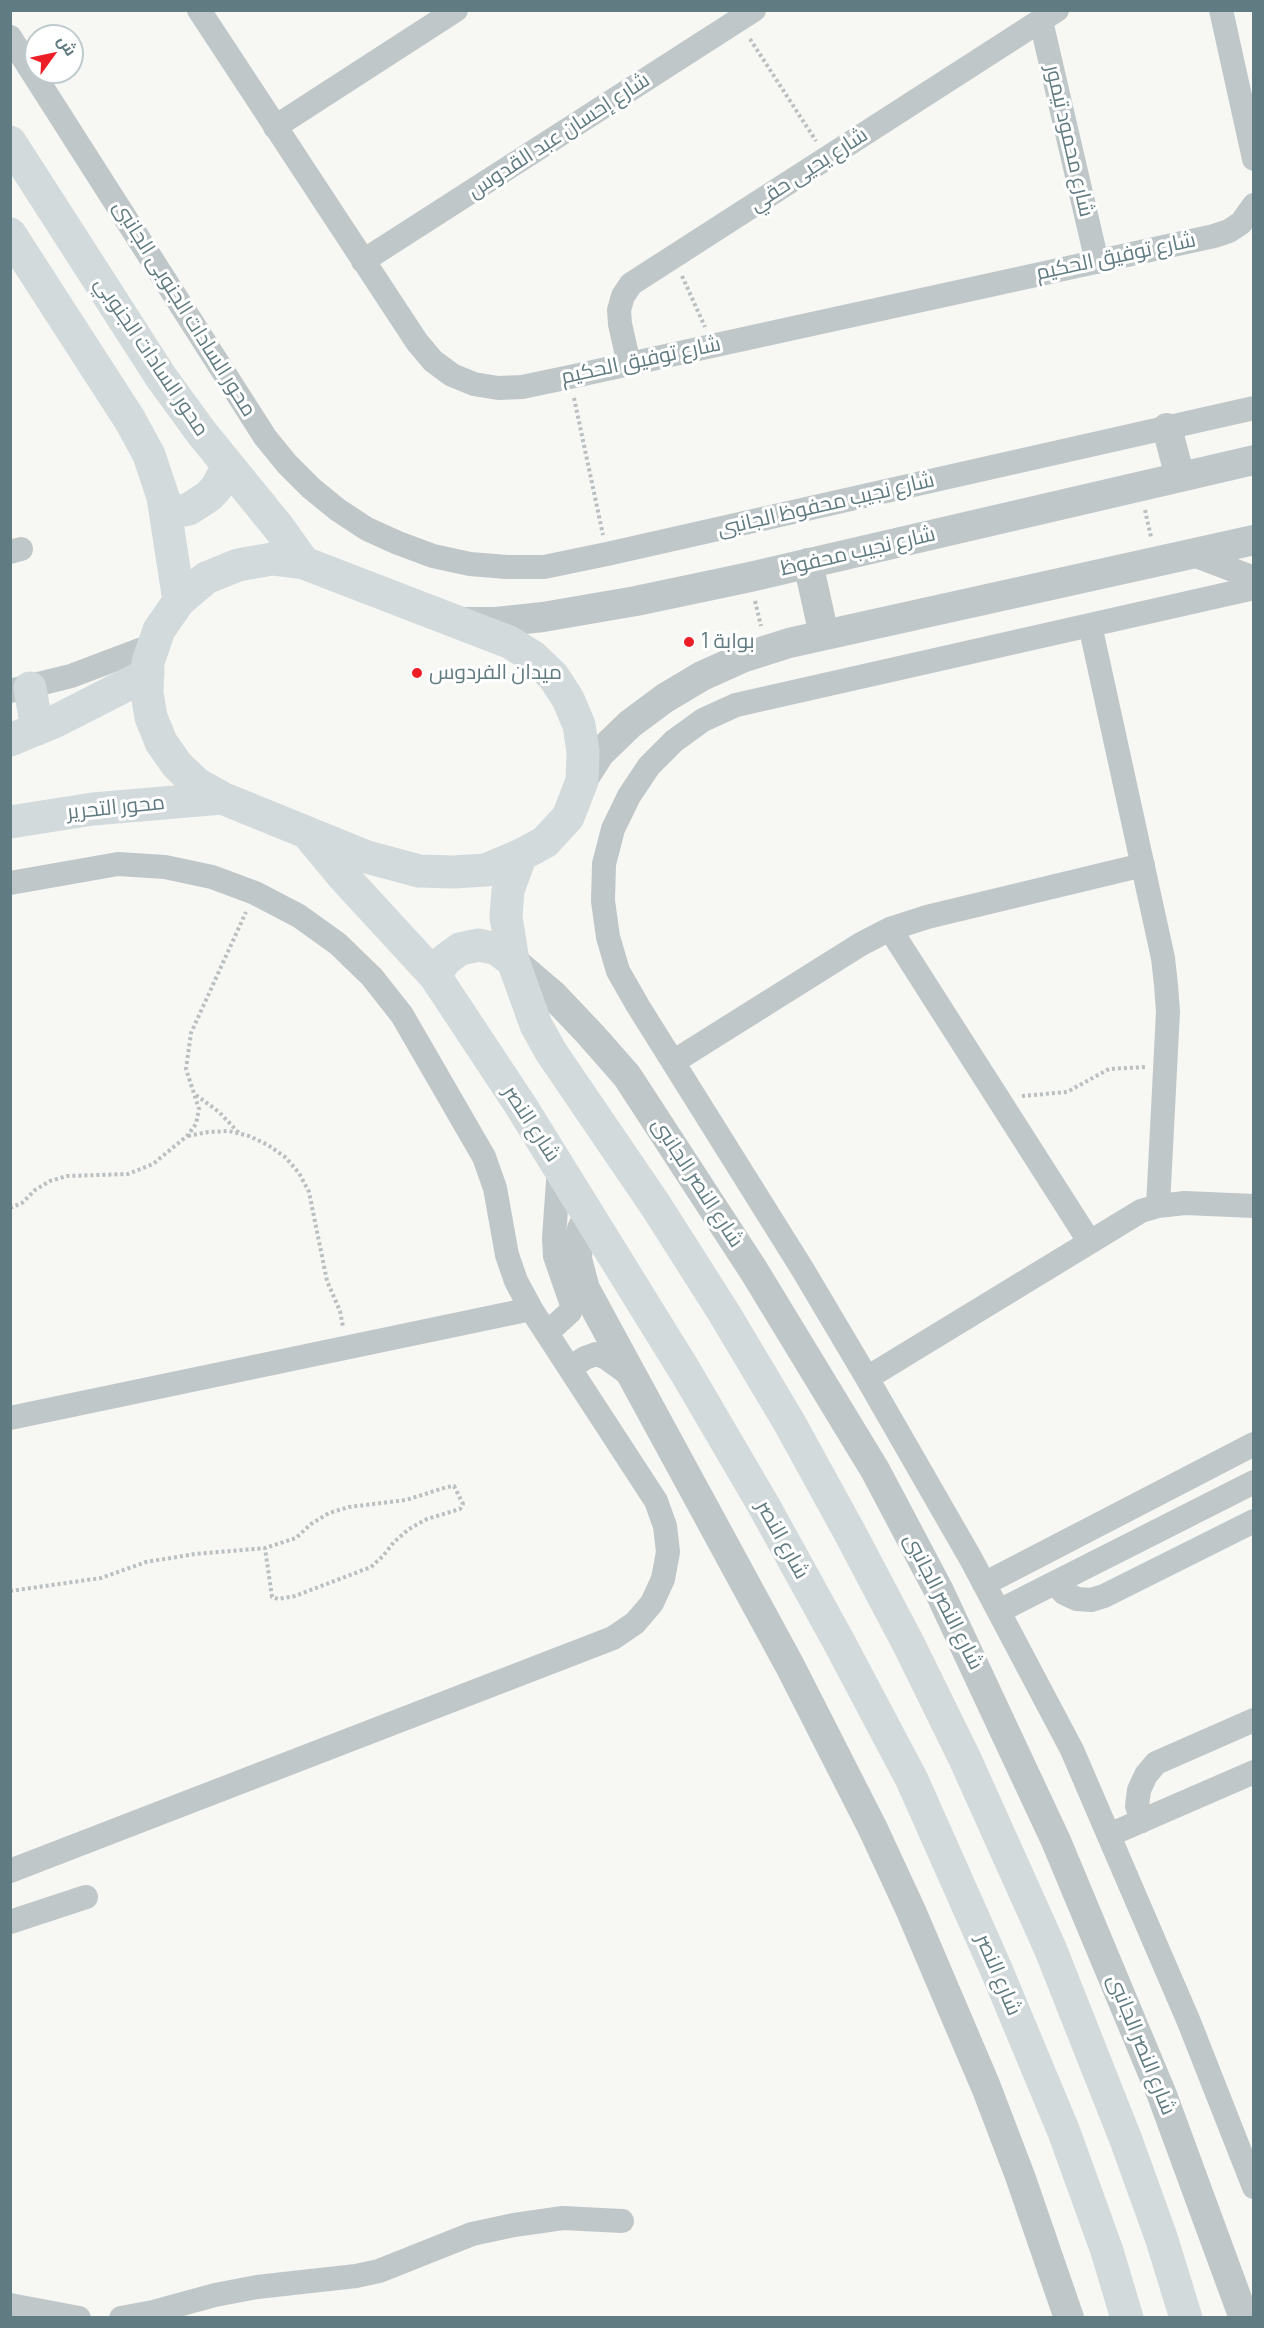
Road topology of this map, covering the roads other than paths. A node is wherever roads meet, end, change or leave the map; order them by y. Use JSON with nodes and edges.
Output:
{"nodes":[{"id":1,"x":199,"y":10,"type":"edge"},
{"id":2,"x":456,"y":10,"type":"edge"},
{"id":3,"x":1221,"y":10,"type":"edge"},
{"id":4,"x":739,"y":16,"type":"edge"},
{"id":5,"x":1049,"y":16,"type":"edge"},
{"id":6,"x":10,"y":37,"type":"edge"},
{"id":7,"x":275,"y":127,"type":"junction"},
{"id":8,"x":10,"y":142,"type":"edge"},
{"id":9,"x":1254,"y":159,"type":"edge"},
{"id":10,"x":1254,"y":205,"type":"edge"},
{"id":11,"x":10,"y":234,"type":"edge"},
{"id":12,"x":363,"y":261,"type":"junction"},
{"id":13,"x":1097,"y":262,"type":"junction"},
{"id":14,"x":629,"y":364,"type":"junction"},
{"id":15,"x":1254,"y":408,"type":"edge"},
{"id":16,"x":1167,"y":429,"type":"junction"},
{"id":17,"x":1254,"y":460,"type":"edge"},
{"id":18,"x":228,"y":466,"type":"junction"},
{"id":19,"x":1180,"y":477,"type":"junction"},
{"id":20,"x":166,"y":514,"type":"junction"},
{"id":21,"x":1254,"y":540,"type":"edge"},
{"id":22,"x":398,"y":543,"type":"joint"},
{"id":23,"x":1191,"y":554,"type":"junction"},
{"id":24,"x":304,"y":563,"type":"junction"},
{"id":25,"x":808,"y":563,"type":"junction"},
{"id":26,"x":1254,"y":578,"type":"edge"},
{"id":27,"x":1254,"y":588,"type":"edge"},
{"id":28,"x":178,"y":601,"type":"junction"},
{"id":29,"x":459,"y":622,"type":"junction"},
{"id":30,"x":1090,"y":625,"type":"junction"},
{"id":31,"x":824,"y":636,"type":"junction"},
{"id":32,"x":150,"y":660,"type":"junction"},
{"id":33,"x":20,"y":690,"type":"edge"},
{"id":34,"x":24,"y":734,"type":"edge"},
{"id":35,"x":582,"y":781,"type":"junction"},
{"id":36,"x":222,"y":798,"type":"junction"},
{"id":37,"x":10,"y":822,"type":"edge"},
{"id":38,"x":308,"y":834,"type":"junction"},
{"id":39,"x":522,"y":855,"type":"junction"},
{"id":40,"x":1143,"y":866,"type":"junction"},
{"id":41,"x":10,"y":883,"type":"edge"},
{"id":42,"x":890,"y":929,"type":"junction"},
{"id":43,"x":513,"y":961,"type":"junction"},
{"id":44,"x":435,"y":976,"type":"junction"},
{"id":45,"x":673,"y":1062,"type":"junction"},
{"id":46,"x":559,"y":1167,"type":"junction"},
{"id":47,"x":1158,"y":1206,"type":"junction"},
{"id":48,"x":1254,"y":1206,"type":"edge"},
{"id":49,"x":590,"y":1215,"type":"junction"},
{"id":50,"x":1089,"y":1241,"type":"junction"},
{"id":51,"x":531,"y":1309,"type":"junction"},
{"id":52,"x":547,"y":1333,"type":"junction"},
{"id":53,"x":570,"y":1368,"type":"junction"},
{"id":54,"x":867,"y":1378,"type":"junction"},
{"id":55,"x":634,"y":1379,"type":"junction"},
{"id":56,"x":10,"y":1418,"type":"edge"},
{"id":57,"x":1254,"y":1444,"type":"edge"},
{"id":58,"x":1254,"y":1482,"type":"edge"},
{"id":59,"x":1254,"y":1521,"type":"edge"},
{"id":60,"x":1096,"y":1526,"type":"junction"},
{"id":61,"x":1111,"y":1554,"type":"junction"},
{"id":62,"x":1055,"y":1583,"type":"junction"},
{"id":63,"x":984,"y":1584,"type":"junction"},
{"id":64,"x":999,"y":1611,"type":"junction"},
{"id":65,"x":1254,"y":1720,"type":"edge"},
{"id":66,"x":1254,"y":1772,"type":"edge"},
{"id":67,"x":1142,"y":1821,"type":"junction"},
{"id":68,"x":1109,"y":1835,"type":"junction"},
{"id":69,"x":10,"y":1871,"type":"edge"},
{"id":70,"x":86,"y":1897,"type":"dead end"},
{"id":71,"x":10,"y":1922,"type":"edge"},
{"id":72,"x":1254,"y":2187,"type":"edge"},
{"id":73,"x":622,"y":2221,"type":"dead end"},
{"id":74,"x":10,"y":2305,"type":"edge"},
{"id":75,"x":79,"y":2318,"type":"edge"},
{"id":76,"x":121,"y":2318,"type":"edge"},
{"id":77,"x":1069,"y":2318,"type":"edge"},
{"id":78,"x":1127,"y":2318,"type":"edge"},
{"id":79,"x":1186,"y":2318,"type":"edge"},
{"id":80,"x":1244,"y":2318,"type":"edge"}],
"edges":[{"from":1,"to":7,"type":"street","name":"شارع توفيق الحكيم"},
{"from":2,"to":7,"type":"street"},
{"from":3,"to":9,"type":"street"},
{"from":4,"to":12,"type":"street","name":"شارع إحسان عبد القدوس"},
{"from":5,"to":13,"type":"street","name":"شارع محمود تيمور"},
{"from":5,"to":14,"type":"street","name":"شارع يحيى حقي"},
{"from":6,"to":22,"type":"street","name":"محور السادات الجنوبى الجانبى"},
{"from":7,"to":12,"type":"street","name":"شارع توفيق الحكيم"},
{"from":8,"to":18,"type":"main road","name":"محور السادات الجنوبي"},
{"from":10,"to":13,"type":"street","name":"شارع توفيق الحكيم"},
{"from":11,"to":20,"type":"main road"},
{"from":12,"to":14,"type":"street","name":"شارع توفيق الحكيم"},
{"from":13,"to":14,"type":"street","name":"شارع توفيق الحكيم"},
{"from":15,"to":16,"type":"street","name":"شارع نجيب محفوظ الجانبى"},
{"from":16,"to":19,"type":"street"},
{"from":16,"to":22,"type":"street","name":"شارع نجيب محفوظ الجانبى"},
{"from":17,"to":19,"type":"street","name":"شارع نجيب محفوظ"},
{"from":18,"to":20,"type":"main road"},
{"from":18,"to":24,"type":"main road","name":"محور السادات الجنوبي"},
{"from":19,"to":25,"type":"street","name":"شارع نجيب محفوظ"},
{"from":20,"to":28,"type":"main road"},
{"from":21,"to":23,"type":"street"},
{"from":23,"to":26,"type":"street"},
{"from":23,"to":31,"type":"street"},
{"from":24,"to":28,"type":"main road"},
{"from":24,"to":29,"type":"main road"},
{"from":25,"to":29,"type":"street","name":"شارع نجيب محفوظ"},
{"from":25,"to":31,"type":"street"},
{"from":27,"to":30,"type":"street"},
{"from":28,"to":32,"type":"main road"},
{"from":29,"to":35,"type":"main road"},
{"from":30,"to":40,"type":"street"},
{"from":30,"to":45,"type":"street"},
{"from":31,"to":35,"type":"street"},
{"from":32,"to":33,"type":"street"},
{"from":32,"to":34,"type":"main road"},
{"from":32,"to":36,"type":"main road"},
{"from":33,"to":34,"type":"main road"},
{"from":35,"to":39,"type":"main road"},
{"from":36,"to":37,"type":"main road","name":"محور التحرير"},
{"from":36,"to":38,"type":"main road"},
{"from":38,"to":39,"type":"main road"},
{"from":38,"to":44,"type":"main road","name":"شارع النصر"},
{"from":39,"to":43,"type":"main road"},
{"from":40,"to":42,"type":"street"},
{"from":40,"to":47,"type":"street"},
{"from":41,"to":51,"type":"street"},
{"from":42,"to":45,"type":"street"},
{"from":42,"to":50,"type":"street"},
{"from":43,"to":44,"type":"main road"},
{"from":43,"to":79,"type":"main road"},
{"from":43,"to":80,"type":"street","name":"شارع النصر الجانبى"},
{"from":44,"to":46,"type":"main road","name":"شارع النصر"},
{"from":45,"to":54,"type":"street"},
{"from":46,"to":49,"type":"main road","name":"شارع النصر"},
{"from":46,"to":52,"type":"street"},
{"from":47,"to":48,"type":"street"},
{"from":47,"to":50,"type":"street"},
{"from":49,"to":55,"type":"street"},
{"from":49,"to":78,"type":"main road","name":"شارع النصر"},
{"from":50,"to":54,"type":"street"},
{"from":51,"to":52,"type":"street"},
{"from":51,"to":56,"type":"street"},
{"from":52,"to":53,"type":"street"},
{"from":53,"to":55,"type":"street"},
{"from":53,"to":69,"type":"street"},
{"from":54,"to":63,"type":"street"},
{"from":55,"to":77,"type":"street"},
{"from":57,"to":60,"type":"street"},
{"from":58,"to":61,"type":"street"},
{"from":59,"to":62,"type":"street"},
{"from":60,"to":61,"type":"street"},
{"from":60,"to":63,"type":"street"},
{"from":61,"to":62,"type":"street"},
{"from":62,"to":64,"type":"street"},
{"from":63,"to":64,"type":"street"},
{"from":64,"to":68,"type":"street"},
{"from":65,"to":67,"type":"street"},
{"from":66,"to":67,"type":"street"},
{"from":67,"to":68,"type":"street"},
{"from":68,"to":72,"type":"street"},
{"from":70,"to":71,"type":"street"},
{"from":73,"to":76,"type":"street"},
{"from":74,"to":75,"type":"street"}]}
